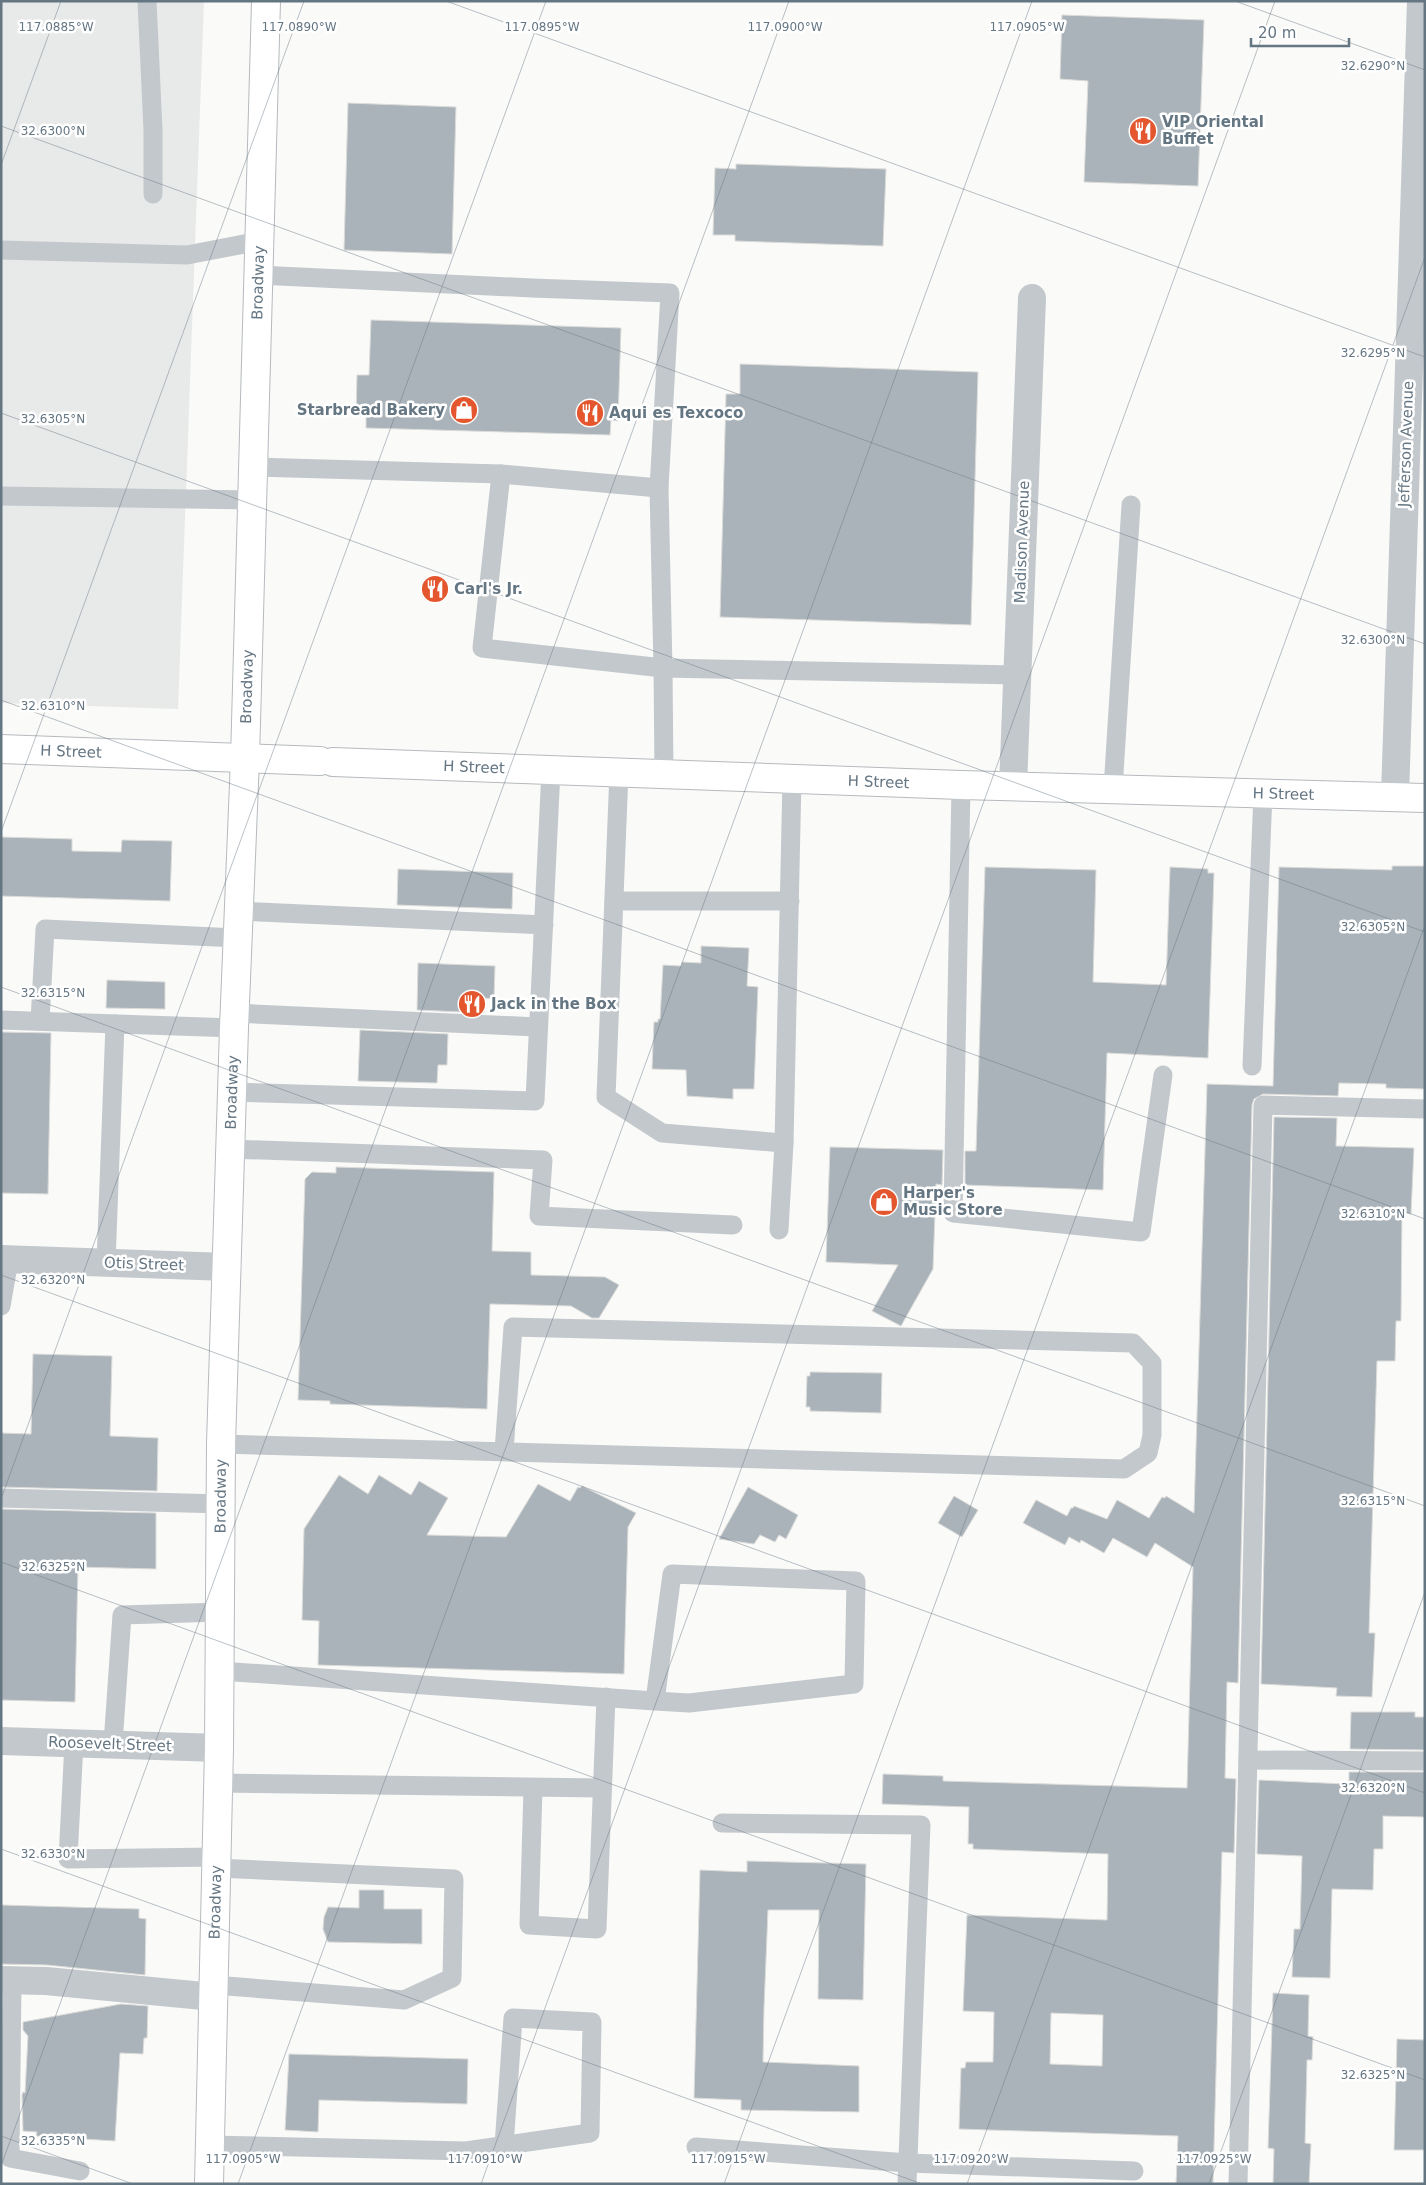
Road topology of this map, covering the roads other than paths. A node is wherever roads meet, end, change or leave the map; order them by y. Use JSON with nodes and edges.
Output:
{"nodes":[{"id":1,"x":147,"y":1,"type":"edge"},
{"id":2,"x":266,"y":1,"type":"edge"},
{"id":3,"x":1421,"y":1,"type":"edge"},
{"id":4,"x":153,"y":194,"type":"dead end"},
{"id":5,"x":260,"y":241,"type":"junction"},
{"id":6,"x":1,"y":250,"type":"edge"},
{"id":7,"x":258,"y":275,"type":"junction"},
{"id":8,"x":1032,"y":298,"type":"dead end"},
{"id":9,"x":253,"y":467,"type":"junction"},
{"id":10,"x":501,"y":474,"type":"junction"},
{"id":11,"x":659,"y":488,"type":"junction"},
{"id":12,"x":1,"y":496,"type":"edge"},
{"id":13,"x":252,"y":500,"type":"junction"},
{"id":14,"x":1131,"y":505,"type":"dead end"},
{"id":15,"x":663,"y":668,"type":"junction"},
{"id":16,"x":1017,"y":675,"type":"junction"},
{"id":17,"x":1,"y":749,"type":"edge"},
{"id":18,"x":245,"y":759,"type":"junction"},
{"id":19,"x":551,"y":770,"type":"junction"},
{"id":20,"x":620,"y":772,"type":"junction"},
{"id":21,"x":664,"y":774,"type":"junction"},
{"id":22,"x":792,"y":778,"type":"junction"},
{"id":23,"x":961,"y":785,"type":"junction"},
{"id":24,"x":1013,"y":786,"type":"junction"},
{"id":25,"x":1113,"y":789,"type":"junction"},
{"id":26,"x":1263,"y":793,"type":"junction"},
{"id":27,"x":1395,"y":796,"type":"junction"},
{"id":28,"x":1425,"y":798,"type":"edge"},
{"id":29,"x":614,"y":901,"type":"junction"},
{"id":30,"x":790,"y":901,"type":"junction"},
{"id":31,"x":239,"y":911,"type":"junction"},
{"id":32,"x":544,"y":925,"type":"junction"},
{"id":33,"x":237,"y":938,"type":"junction"},
{"id":34,"x":1,"y":1020,"type":"edge"},
{"id":35,"x":234,"y":1020,"type":"junction"},
{"id":36,"x":40,"y":1021,"type":"junction"},
{"id":37,"x":115,"y":1024,"type":"junction"},
{"id":38,"x":538,"y":1027,"type":"junction"},
{"id":39,"x":1252,"y":1066,"type":"dead end"},
{"id":40,"x":1163,"y":1075,"type":"dead end"},
{"id":41,"x":232,"y":1092,"type":"junction"},
{"id":42,"x":1425,"y":1109,"type":"edge"},
{"id":43,"x":784,"y":1143,"type":"junction"},
{"id":44,"x":230,"y":1149,"type":"junction"},
{"id":45,"x":733,"y":1225,"type":"dead end"},
{"id":46,"x":779,"y":1230,"type":"dead end"},
{"id":47,"x":5,"y":1260,"type":"edge"},
{"id":48,"x":106,"y":1263,"type":"junction"},
{"id":49,"x":227,"y":1267,"type":"junction"},
{"id":50,"x":1,"y":1306,"type":"edge"},
{"id":51,"x":221,"y":1444,"type":"junction"},
{"id":52,"x":504,"y":1451,"type":"junction"},
{"id":53,"x":1,"y":1498,"type":"edge"},
{"id":54,"x":222,"y":1504,"type":"junction"},
{"id":55,"x":221,"y":1612,"type":"junction"},
{"id":56,"x":220,"y":1671,"type":"junction"},
{"id":57,"x":606,"y":1697,"type":"junction"},
{"id":58,"x":655,"y":1701,"type":"junction"},
{"id":59,"x":1,"y":1741,"type":"edge"},
{"id":60,"x":74,"y":1743,"type":"junction"},
{"id":61,"x":113,"y":1744,"type":"junction"},
{"id":62,"x":219,"y":1748,"type":"junction"},
{"id":63,"x":1248,"y":1760,"type":"junction"},
{"id":64,"x":1425,"y":1761,"type":"edge"},
{"id":65,"x":218,"y":1783,"type":"junction"},
{"id":66,"x":533,"y":1788,"type":"junction"},
{"id":67,"x":602,"y":1788,"type":"junction"},
{"id":68,"x":722,"y":1823,"type":"dead end"},
{"id":69,"x":216,"y":1863,"type":"junction"},
{"id":70,"x":7,"y":1980,"type":"edge"},
{"id":71,"x":214,"y":1991,"type":"junction"},
{"id":72,"x":210,"y":2145,"type":"junction"},
{"id":73,"x":504,"y":2146,"type":"junction"},
{"id":74,"x":696,"y":2147,"type":"dead end"},
{"id":75,"x":908,"y":2163,"type":"junction"},
{"id":76,"x":80,"y":2171,"type":"dead end"},
{"id":77,"x":1134,"y":2171,"type":"dead end"},
{"id":78,"x":209,"y":2184,"type":"edge"},
{"id":79,"x":907,"y":2184,"type":"edge"},
{"id":80,"x":1238,"y":2184,"type":"edge"}],
"edges":[{"from":1,"to":4,"type":"lane"},
{"from":2,"to":5,"type":"main road","name":"Broadway"},
{"from":3,"to":27,"type":"street","name":"Jefferson Avenue"},
{"from":5,"to":6,"type":"lane"},
{"from":5,"to":7,"type":"main road","name":"Broadway"},
{"from":7,"to":9,"type":"main road","name":"Broadway"},
{"from":7,"to":11,"type":"lane"},
{"from":8,"to":16,"type":"street","name":"Madison Avenue"},
{"from":9,"to":10,"type":"lane"},
{"from":9,"to":13,"type":"main road","name":"Broadway"},
{"from":10,"to":11,"type":"lane"},
{"from":10,"to":15,"type":"lane"},
{"from":11,"to":15,"type":"lane"},
{"from":12,"to":13,"type":"lane"},
{"from":13,"to":18,"type":"main road","name":"Broadway"},
{"from":14,"to":25,"type":"lane"},
{"from":15,"to":16,"type":"lane"},
{"from":15,"to":21,"type":"lane"},
{"from":16,"to":24,"type":"street","name":"Madison Avenue"},
{"from":17,"to":18,"type":"main road","name":"H Street"},
{"from":18,"to":19,"type":"main road","name":"H Street"},
{"from":18,"to":31,"type":"main road","name":"Broadway"},
{"from":19,"to":20,"type":"main road","name":"H Street"},
{"from":19,"to":32,"type":"lane"},
{"from":20,"to":21,"type":"main road","name":"H Street"},
{"from":20,"to":29,"type":"lane"},
{"from":21,"to":22,"type":"main road","name":"H Street"},
{"from":22,"to":23,"type":"main road","name":"H Street"},
{"from":22,"to":30,"type":"lane"},
{"from":23,"to":24,"type":"main road","name":"H Street"},
{"from":23,"to":40,"type":"lane"},
{"from":24,"to":25,"type":"main road","name":"H Street"},
{"from":25,"to":26,"type":"main road","name":"H Street"},
{"from":26,"to":27,"type":"main road","name":"H Street"},
{"from":26,"to":39,"type":"lane"},
{"from":27,"to":28,"type":"main road","name":"H Street"},
{"from":29,"to":30,"type":"lane"},
{"from":29,"to":43,"type":"lane"},
{"from":30,"to":43,"type":"lane"},
{"from":31,"to":32,"type":"lane"},
{"from":31,"to":33,"type":"main road","name":"Broadway"},
{"from":32,"to":38,"type":"lane"},
{"from":33,"to":35,"type":"main road","name":"Broadway"},
{"from":33,"to":36,"type":"lane"},
{"from":34,"to":36,"type":"lane"},
{"from":35,"to":37,"type":"lane"},
{"from":35,"to":38,"type":"lane"},
{"from":35,"to":41,"type":"main road","name":"Broadway"},
{"from":36,"to":37,"type":"lane"},
{"from":37,"to":48,"type":"lane"},
{"from":38,"to":41,"type":"lane"},
{"from":41,"to":44,"type":"main road","name":"Broadway"},
{"from":42,"to":63,"type":"lane"},
{"from":43,"to":46,"type":"lane"},
{"from":44,"to":45,"type":"lane"},
{"from":44,"to":49,"type":"main road","name":"Broadway"},
{"from":47,"to":48,"type":"street","name":"Otis Street"},
{"from":47,"to":50,"type":"lane"},
{"from":48,"to":49,"type":"street","name":"Otis Street"},
{"from":49,"to":51,"type":"main road","name":"Broadway"},
{"from":51,"to":52,"type":"lane"},
{"from":51,"to":54,"type":"main road","name":"Broadway"},
{"from":52,"to":52,"type":"lane"},
{"from":53,"to":54,"type":"lane"},
{"from":54,"to":55,"type":"main road","name":"Broadway"},
{"from":55,"to":56,"type":"main road","name":"Broadway"},
{"from":55,"to":61,"type":"lane"},
{"from":56,"to":57,"type":"lane"},
{"from":56,"to":62,"type":"main road","name":"Broadway"},
{"from":57,"to":58,"type":"lane"},
{"from":57,"to":67,"type":"lane"},
{"from":58,"to":58,"type":"lane"},
{"from":59,"to":60,"type":"street","name":"Roosevelt Street"},
{"from":60,"to":61,"type":"street","name":"Roosevelt Street"},
{"from":60,"to":69,"type":"lane"},
{"from":61,"to":62,"type":"street","name":"Roosevelt Street"},
{"from":62,"to":65,"type":"main road","name":"Broadway"},
{"from":63,"to":64,"type":"lane"},
{"from":63,"to":80,"type":"lane"},
{"from":65,"to":66,"type":"lane"},
{"from":65,"to":69,"type":"main road","name":"Broadway"},
{"from":66,"to":67,"type":"lane"},
{"from":66,"to":67,"type":"lane"},
{"from":68,"to":75,"type":"lane"},
{"from":69,"to":71,"type":"main road","name":"Broadway"},
{"from":69,"to":71,"type":"lane"},
{"from":70,"to":71,"type":"street"},
{"from":70,"to":76,"type":"lane"},
{"from":71,"to":72,"type":"main road","name":"Broadway"},
{"from":72,"to":73,"type":"lane"},
{"from":72,"to":78,"type":"main road","name":"Broadway"},
{"from":73,"to":73,"type":"lane"},
{"from":74,"to":75,"type":"lane"},
{"from":75,"to":77,"type":"lane"},
{"from":75,"to":79,"type":"lane"}]}
